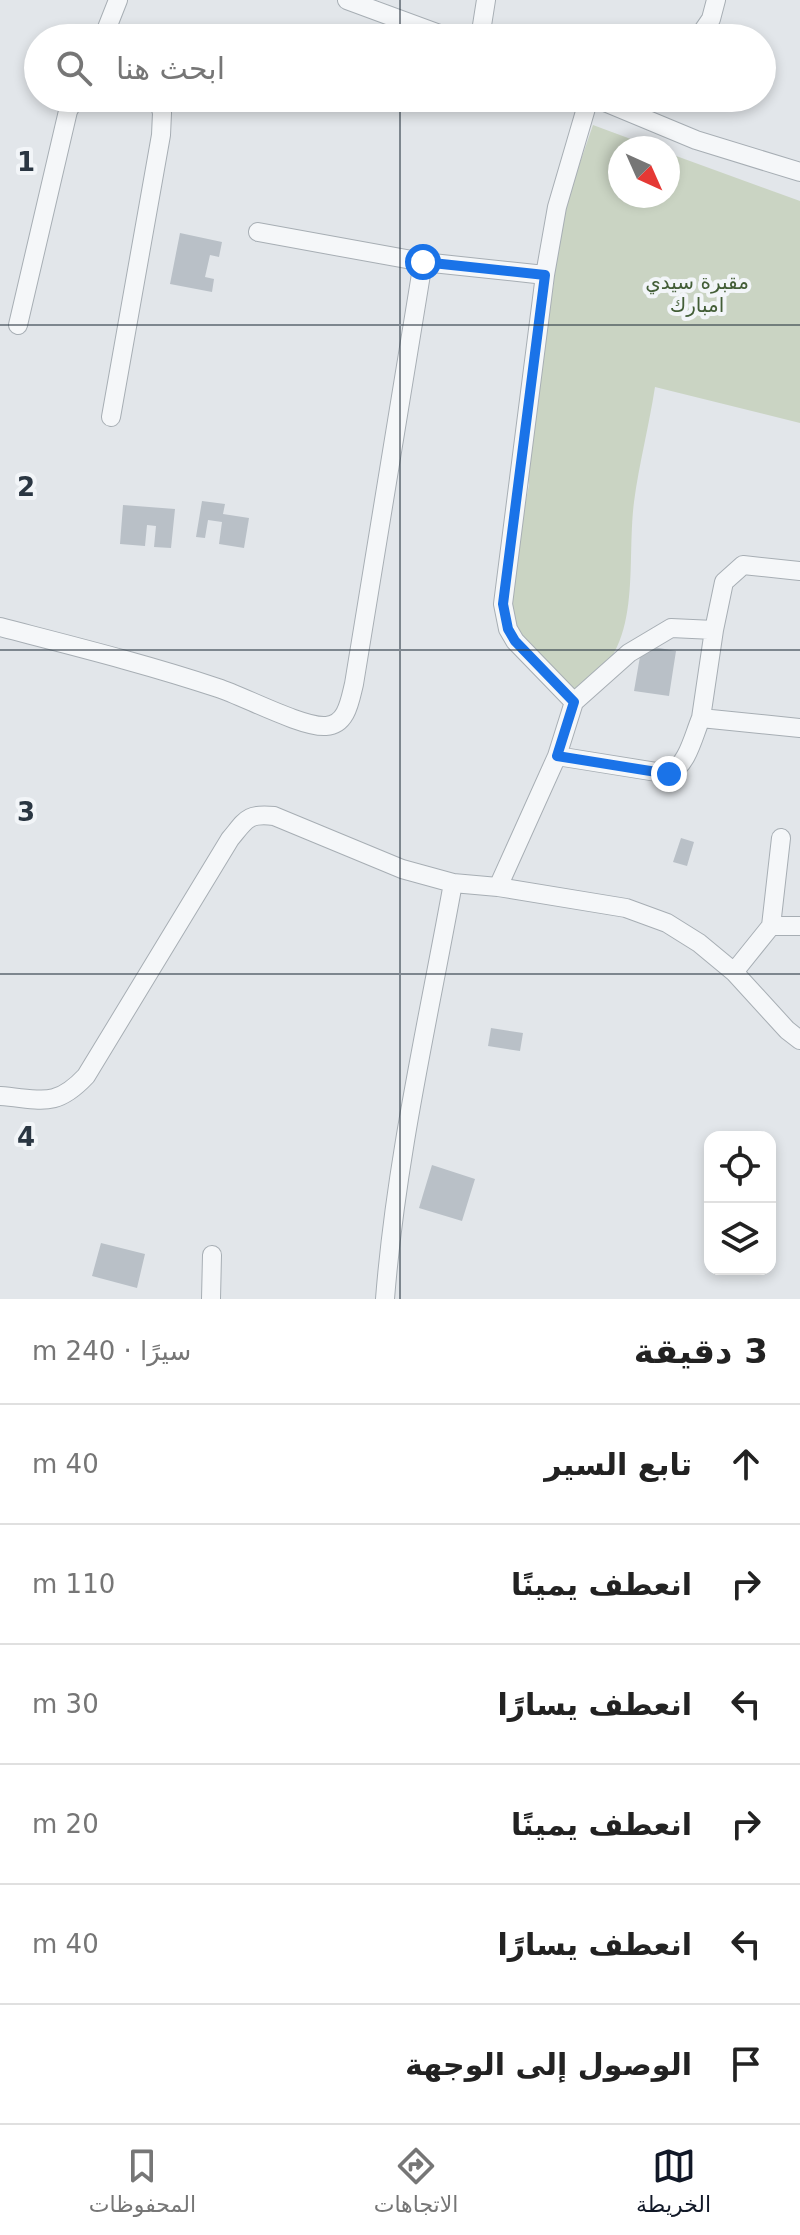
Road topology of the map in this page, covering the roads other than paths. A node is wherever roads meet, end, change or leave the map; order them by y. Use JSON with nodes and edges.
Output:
{"nodes":[{"id":1,"x":118,"y":0,"type":"edge"},
{"id":2,"x":347,"y":0,"type":"edge"},
{"id":3,"x":486,"y":0,"type":"edge"},
{"id":4,"x":716,"y":0,"type":"edge"},
{"id":5,"x":370,"y":4,"type":"edge"},
{"id":6,"x":109,"y":24,"type":"edge"},
{"id":7,"x":417,"y":24,"type":"edge"},
{"id":8,"x":482,"y":24,"type":"edge"},
{"id":9,"x":708,"y":24,"type":"edge"},
{"id":10,"x":68,"y":112,"type":"edge"},
{"id":11,"x":162,"y":112,"type":"edge"},
{"id":12,"x":585,"y":112,"type":"edge"},
{"id":13,"x":640,"y":112,"type":"edge"},
{"id":14,"x":800,"y":172,"type":"edge"},
{"id":15,"x":258,"y":232,"type":"dead end"},
{"id":16,"x":423,"y":262,"type":"junction"},
{"id":17,"x":545,"y":275,"type":"junction"},
{"id":18,"x":18,"y":325,"type":"dead end"},
{"id":19,"x":111,"y":417,"type":"dead end"},
{"id":20,"x":800,"y":571,"type":"edge"},
{"id":21,"x":0,"y":627,"type":"edge"},
{"id":22,"x":714,"y":630,"type":"junction"},
{"id":23,"x":574,"y":702,"type":"junction"},
{"id":24,"x":701,"y":718,"type":"junction"},
{"id":25,"x":800,"y":728,"type":"edge"},
{"id":26,"x":557,"y":756,"type":"junction"},
{"id":27,"x":781,"y":838,"type":"dead end"},
{"id":28,"x":453,"y":883,"type":"junction"},
{"id":29,"x":498,"y":887,"type":"junction"},
{"id":30,"x":771,"y":926,"type":"junction"},
{"id":31,"x":800,"y":926,"type":"edge"},
{"id":32,"x":734,"y":972,"type":"junction"},
{"id":33,"x":800,"y":1040,"type":"edge"},
{"id":34,"x":0,"y":1096,"type":"edge"},
{"id":35,"x":212,"y":1255,"type":"dead end"},
{"id":36,"x":211,"y":1299,"type":"edge"},
{"id":37,"x":385,"y":1299,"type":"edge"}],
"edges":[{"from":1,"to":6,"type":"street"},
{"from":2,"to":5,"type":"street"},
{"from":3,"to":8,"type":"street"},
{"from":4,"to":9,"type":"street"},
{"from":5,"to":7,"type":"street"},
{"from":10,"to":18,"type":"street"},
{"from":11,"to":19,"type":"street"},
{"from":12,"to":17,"type":"street"},
{"from":13,"to":14,"type":"street"},
{"from":15,"to":16,"type":"street"},
{"from":16,"to":17,"type":"street"},
{"from":16,"to":21,"type":"street"},
{"from":17,"to":23,"type":"street"},
{"from":20,"to":22,"type":"street"},
{"from":22,"to":23,"type":"street"},
{"from":22,"to":24,"type":"street"},
{"from":23,"to":26,"type":"street"},
{"from":24,"to":25,"type":"street"},
{"from":24,"to":26,"type":"street"},
{"from":26,"to":29,"type":"street"},
{"from":27,"to":30,"type":"street"},
{"from":28,"to":29,"type":"street"},
{"from":28,"to":34,"type":"street"},
{"from":28,"to":37,"type":"street"},
{"from":29,"to":32,"type":"street"},
{"from":30,"to":31,"type":"street"},
{"from":30,"to":32,"type":"street"},
{"from":32,"to":33,"type":"street"},
{"from":35,"to":36,"type":"street"}]}
